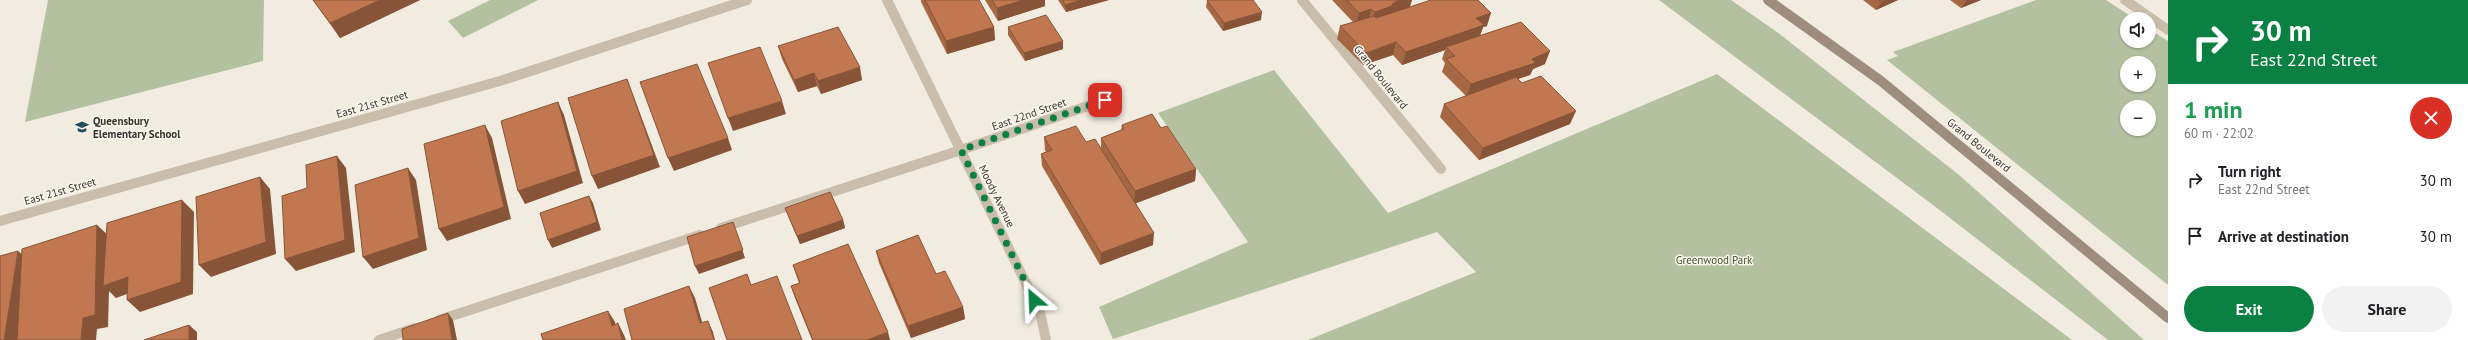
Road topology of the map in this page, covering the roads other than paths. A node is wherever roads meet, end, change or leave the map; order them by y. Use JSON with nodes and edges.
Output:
{"nodes":[{"id":1,"x":747,"y":0,"type":"edge"},
{"id":2,"x":887,"y":0,"type":"edge"},
{"id":3,"x":1302,"y":0,"type":"edge"},
{"id":4,"x":1768,"y":0,"type":"edge"},
{"id":5,"x":2125,"y":0,"type":"edge"},
{"id":6,"x":2168,"y":30,"type":"edge"},
{"id":7,"x":1105,"y":100,"type":"dead end"},
{"id":8,"x":961,"y":150,"type":"junction"},
{"id":9,"x":1441,"y":169,"type":"dead end"},
{"id":10,"x":0,"y":220,"type":"edge"},
{"id":11,"x":2168,"y":318,"type":"edge"},
{"id":12,"x":379,"y":340,"type":"edge"},
{"id":13,"x":1046,"y":340,"type":"edge"}],
"edges":[{"from":1,"to":10,"type":"street","name":"East 21st Street"},
{"from":2,"to":8,"type":"street","name":"Moody Avenue"},
{"from":3,"to":9,"type":"street","name":"Grand Boulevard"},
{"from":4,"to":11,"type":"street","name":"Grand Boulevard"},
{"from":5,"to":6,"type":"street"},
{"from":7,"to":8,"type":"street","name":"East 22nd Street"},
{"from":8,"to":12,"type":"street","name":"East 22nd Street"},
{"from":8,"to":13,"type":"street","name":"Moody Avenue"}]}
